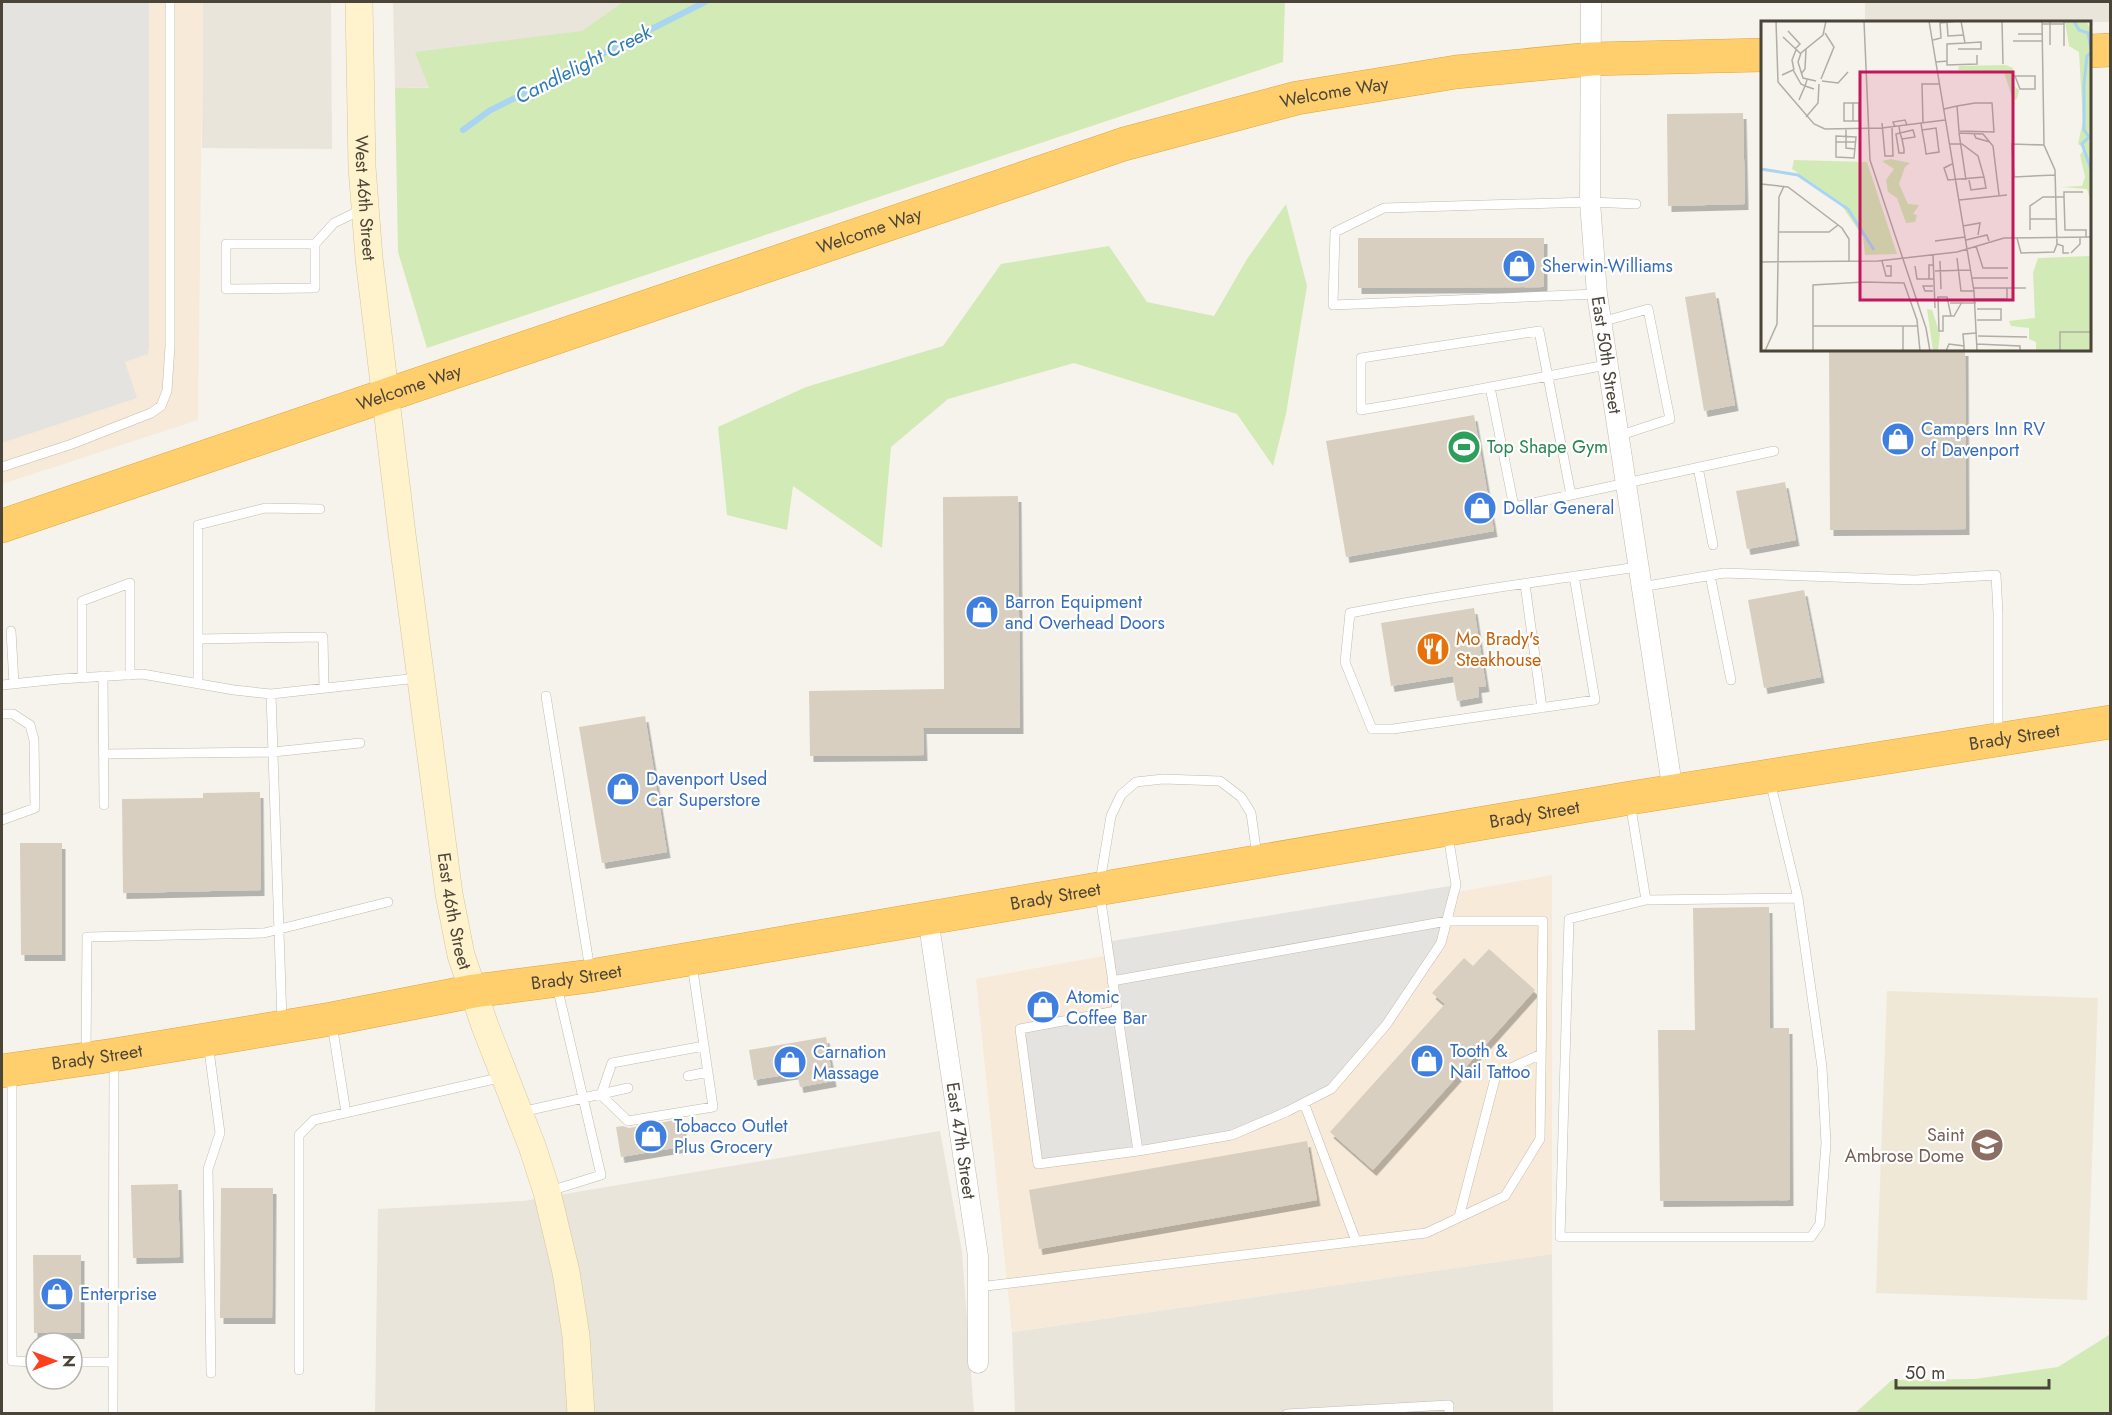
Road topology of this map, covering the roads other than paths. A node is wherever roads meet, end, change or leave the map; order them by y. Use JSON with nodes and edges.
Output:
{"nodes":[{"id":1,"x":170,"y":2,"type":"edge"},
{"id":2,"x":359,"y":2,"type":"edge"},
{"id":3,"x":1592,"y":2,"type":"edge"},
{"id":4,"x":2110,"y":50,"type":"edge"},
{"id":5,"x":2091,"y":51,"type":"edge"},
{"id":6,"x":1761,"y":55,"type":"edge"},
{"id":7,"x":1591,"y":59,"type":"junction"},
{"id":8,"x":1590,"y":202,"type":"junction"},
{"id":9,"x":1636,"y":204,"type":"dead end"},
{"id":10,"x":365,"y":208,"type":"junction"},
{"id":11,"x":315,"y":244,"type":"junction"},
{"id":12,"x":1597,"y":294,"type":"junction"},
{"id":13,"x":1601,"y":322,"type":"junction"},
{"id":14,"x":1607,"y":365,"type":"junction"},
{"id":15,"x":1548,"y":376,"type":"junction"},
{"id":16,"x":1490,"y":387,"type":"junction"},
{"id":17,"x":386,"y":395,"type":"junction"},
{"id":18,"x":1618,"y":436,"type":"junction"},
{"id":19,"x":1774,"y":451,"type":"dead end"},
{"id":20,"x":2,"y":467,"type":"edge"},
{"id":21,"x":1698,"y":467,"type":"junction"},
{"id":22,"x":1626,"y":483,"type":"junction"},
{"id":23,"x":1571,"y":495,"type":"junction"},
{"id":24,"x":320,"y":509,"type":"dead end"},
{"id":25,"x":2,"y":526,"type":"edge"},
{"id":26,"x":1713,"y":546,"type":"dead end"},
{"id":27,"x":1638,"y":567,"type":"junction"},
{"id":28,"x":1710,"y":575,"type":"junction"},
{"id":29,"x":1574,"y":576,"type":"junction"},
{"id":30,"x":1525,"y":584,"type":"junction"},
{"id":31,"x":1641,"y":587,"type":"junction"},
{"id":32,"x":11,"y":632,"type":"dead end"},
{"id":33,"x":198,"y":639,"type":"junction"},
{"id":34,"x":130,"y":675,"type":"junction"},
{"id":35,"x":103,"y":676,"type":"junction"},
{"id":36,"x":82,"y":677,"type":"junction"},
{"id":37,"x":421,"y":677,"type":"junction"},
{"id":38,"x":1731,"y":680,"type":"dead end"},
{"id":39,"x":14,"y":684,"type":"junction"},
{"id":40,"x":198,"y":684,"type":"junction"},
{"id":41,"x":2,"y":685,"type":"edge"},
{"id":42,"x":324,"y":688,"type":"junction"},
{"id":43,"x":271,"y":694,"type":"junction"},
{"id":44,"x":546,"y":696,"type":"dead end"},
{"id":45,"x":1542,"y":708,"type":"junction"},
{"id":46,"x":2,"y":714,"type":"edge"},
{"id":47,"x":2110,"y":722,"type":"edge"},
{"id":48,"x":1998,"y":739,"type":"junction"},
{"id":49,"x":360,"y":743,"type":"dead end"},
{"id":50,"x":273,"y":752,"type":"junction"},
{"id":51,"x":103,"y":754,"type":"junction"},
{"id":52,"x":1769,"y":776,"type":"junction"},
{"id":53,"x":1673,"y":792,"type":"junction"},
{"id":54,"x":1630,"y":798,"type":"junction"},
{"id":55,"x":104,"y":804,"type":"dead end"},
{"id":56,"x":2,"y":820,"type":"edge"},
{"id":57,"x":1447,"y":829,"type":"junction"},
{"id":58,"x":1258,"y":862,"type":"junction"},
{"id":59,"x":1099,"y":889,"type":"junction"},
{"id":60,"x":1798,"y":898,"type":"junction"},
{"id":61,"x":1646,"y":900,"type":"junction"},
{"id":62,"x":388,"y":902,"type":"dead end"},
{"id":63,"x":928,"y":918,"type":"junction"},
{"id":64,"x":1447,"y":921,"type":"junction"},
{"id":65,"x":279,"y":928,"type":"junction"},
{"id":66,"x":691,"y":958,"type":"junction"},
{"id":67,"x":590,"y":976,"type":"junction"},
{"id":68,"x":556,"y":981,"type":"junction"},
{"id":69,"x":1112,"y":981,"type":"junction"},
{"id":70,"x":474,"y":990,"type":"junction"},
{"id":71,"x":1116,"y":1011,"type":"junction"},
{"id":72,"x":331,"y":1019,"type":"junction"},
{"id":73,"x":282,"y":1027,"type":"junction"},
{"id":74,"x":208,"y":1038,"type":"junction"},
{"id":75,"x":704,"y":1046,"type":"junction"},
{"id":76,"x":1541,"y":1054,"type":"junction"},
{"id":77,"x":100,"y":1057,"type":"junction"},
{"id":78,"x":7,"y":1070,"type":"edge"},
{"id":79,"x":708,"y":1072,"type":"junction"},
{"id":80,"x":688,"y":1076,"type":"dead end"},
{"id":81,"x":505,"y":1077,"type":"junction"},
{"id":82,"x":628,"y":1088,"type":"dead end"},
{"id":83,"x":601,"y":1095,"type":"junction"},
{"id":84,"x":583,"y":1098,"type":"junction"},
{"id":85,"x":1304,"y":1103,"type":"junction"},
{"id":86,"x":346,"y":1113,"type":"junction"},
{"id":87,"x":519,"y":1113,"type":"junction"},
{"id":88,"x":1138,"y":1150,"type":"junction"},
{"id":89,"x":547,"y":1192,"type":"junction"},
{"id":90,"x":1459,"y":1218,"type":"junction"},
{"id":91,"x":1356,"y":1241,"type":"junction"},
{"id":92,"x":978,"y":1287,"type":"junction"},
{"id":93,"x":24,"y":1362,"type":"edge"},
{"id":94,"x":84,"y":1362,"type":"edge"},
{"id":95,"x":112,"y":1362,"type":"junction"},
{"id":96,"x":978,"y":1363,"type":"dead end"},
{"id":97,"x":299,"y":1370,"type":"dead end"},
{"id":98,"x":211,"y":1373,"type":"dead end"},
{"id":99,"x":1407,"y":1410,"type":"edge"},
{"id":100,"x":114,"y":1413,"type":"edge"},
{"id":101,"x":581,"y":1413,"type":"edge"},
{"id":102,"x":1287,"y":1413,"type":"edge"},
{"id":103,"x":1449,"y":1413,"type":"edge"}],
"edges":[{"from":1,"to":20,"type":"lane"},
{"from":2,"to":10,"type":"street","name":"West 46th Street"},
{"from":3,"to":7,"type":"street","name":"East 50th Street"},
{"from":4,"to":5,"type":"highway"},
{"from":6,"to":7,"type":"highway","name":"Welcome Way"},
{"from":7,"to":8,"type":"street","name":"East 50th Street"},
{"from":7,"to":17,"type":"highway","name":"Welcome Way"},
{"from":8,"to":9,"type":"lane"},
{"from":8,"to":12,"type":"street","name":"East 50th Street"},
{"from":8,"to":12,"type":"lane"},
{"from":10,"to":11,"type":"lane"},
{"from":10,"to":17,"type":"street","name":"West 46th Street"},
{"from":11,"to":11,"type":"lane"},
{"from":12,"to":13,"type":"street","name":"East 50th Street"},
{"from":13,"to":14,"type":"street","name":"East 50th Street"},
{"from":13,"to":18,"type":"lane"},
{"from":14,"to":15,"type":"lane"},
{"from":14,"to":18,"type":"street","name":"East 50th Street"},
{"from":15,"to":16,"type":"lane"},
{"from":15,"to":16,"type":"lane"},
{"from":15,"to":23,"type":"lane"},
{"from":16,"to":23,"type":"lane"},
{"from":17,"to":25,"type":"highway","name":"Welcome Way"},
{"from":17,"to":37,"type":"street","name":"East 46th Street"},
{"from":18,"to":22,"type":"street","name":"East 50th Street"},
{"from":19,"to":21,"type":"lane"},
{"from":21,"to":22,"type":"lane"},
{"from":21,"to":26,"type":"lane"},
{"from":22,"to":23,"type":"lane"},
{"from":22,"to":27,"type":"street","name":"East 50th Street"},
{"from":24,"to":33,"type":"lane"},
{"from":27,"to":29,"type":"lane"},
{"from":27,"to":31,"type":"street","name":"East 50th Street"},
{"from":28,"to":31,"type":"lane"},
{"from":28,"to":38,"type":"lane"},
{"from":28,"to":48,"type":"lane"},
{"from":29,"to":30,"type":"lane"},
{"from":29,"to":45,"type":"lane"},
{"from":30,"to":45,"type":"lane"},
{"from":30,"to":45,"type":"lane"},
{"from":31,"to":53,"type":"street","name":"East 50th Street"},
{"from":32,"to":39,"type":"lane"},
{"from":33,"to":40,"type":"lane"},
{"from":33,"to":42,"type":"lane"},
{"from":34,"to":35,"type":"lane"},
{"from":34,"to":36,"type":"lane"},
{"from":34,"to":40,"type":"lane"},
{"from":35,"to":36,"type":"lane"},
{"from":35,"to":51,"type":"lane"},
{"from":36,"to":39,"type":"lane"},
{"from":37,"to":42,"type":"lane"},
{"from":37,"to":70,"type":"street","name":"East 46th Street"},
{"from":39,"to":41,"type":"lane"},
{"from":40,"to":43,"type":"lane"},
{"from":42,"to":43,"type":"lane"},
{"from":43,"to":50,"type":"lane"},
{"from":44,"to":67,"type":"lane"},
{"from":46,"to":56,"type":"lane"},
{"from":47,"to":48,"type":"highway","name":"Brady Street"},
{"from":48,"to":52,"type":"highway","name":"Brady Street"},
{"from":49,"to":50,"type":"lane"},
{"from":50,"to":51,"type":"lane"},
{"from":50,"to":65,"type":"lane"},
{"from":51,"to":55,"type":"lane"},
{"from":52,"to":53,"type":"highway","name":"Brady Street"},
{"from":52,"to":60,"type":"lane"},
{"from":53,"to":54,"type":"highway","name":"Brady Street"},
{"from":54,"to":57,"type":"highway","name":"Brady Street"},
{"from":54,"to":61,"type":"lane"},
{"from":57,"to":58,"type":"highway","name":"Brady Street"},
{"from":57,"to":64,"type":"lane"},
{"from":58,"to":59,"type":"highway","name":"Brady Street"},
{"from":58,"to":59,"type":"lane"},
{"from":59,"to":63,"type":"highway","name":"Brady Street"},
{"from":59,"to":69,"type":"lane"},
{"from":60,"to":61,"type":"lane"},
{"from":60,"to":61,"type":"lane"},
{"from":62,"to":65,"type":"lane"},
{"from":63,"to":66,"type":"highway","name":"Brady Street"},
{"from":63,"to":92,"type":"street","name":"East 47th Street"},
{"from":64,"to":69,"type":"lane"},
{"from":64,"to":76,"type":"lane"},
{"from":64,"to":85,"type":"lane"},
{"from":65,"to":73,"type":"lane"},
{"from":65,"to":77,"type":"lane"},
{"from":66,"to":67,"type":"highway","name":"Brady Street"},
{"from":66,"to":75,"type":"lane"},
{"from":67,"to":68,"type":"highway","name":"Brady Street"},
{"from":68,"to":70,"type":"highway","name":"Brady Street"},
{"from":68,"to":84,"type":"lane"},
{"from":69,"to":71,"type":"lane"},
{"from":70,"to":72,"type":"highway","name":"Brady Street"},
{"from":70,"to":81,"type":"street","name":"East 46th Street"},
{"from":71,"to":88,"type":"lane"},
{"from":71,"to":88,"type":"lane"},
{"from":72,"to":73,"type":"highway","name":"Brady Street"},
{"from":72,"to":86,"type":"lane"},
{"from":73,"to":74,"type":"highway","name":"Brady Street"},
{"from":74,"to":77,"type":"highway","name":"Brady Street"},
{"from":74,"to":98,"type":"lane"},
{"from":75,"to":79,"type":"lane"},
{"from":75,"to":83,"type":"lane"},
{"from":76,"to":90,"type":"lane"},
{"from":76,"to":90,"type":"lane"},
{"from":77,"to":78,"type":"highway","name":"Brady Street"},
{"from":77,"to":95,"type":"lane"},
{"from":78,"to":93,"type":"lane"},
{"from":79,"to":80,"type":"lane"},
{"from":79,"to":83,"type":"lane"},
{"from":81,"to":86,"type":"lane"},
{"from":81,"to":87,"type":"street","name":"East 46th Street"},
{"from":82,"to":83,"type":"lane"},
{"from":83,"to":84,"type":"lane"},
{"from":84,"to":87,"type":"lane"},
{"from":84,"to":89,"type":"lane"},
{"from":85,"to":88,"type":"lane"},
{"from":85,"to":91,"type":"lane"},
{"from":86,"to":97,"type":"lane"},
{"from":87,"to":89,"type":"street","name":"East 46th Street"},
{"from":89,"to":101,"type":"street","name":"East 46th Street"},
{"from":90,"to":91,"type":"lane"},
{"from":91,"to":92,"type":"lane"},
{"from":92,"to":96,"type":"street","name":"East 47th Street"},
{"from":94,"to":95,"type":"lane"},
{"from":95,"to":100,"type":"lane"},
{"from":99,"to":102,"type":"lane"},
{"from":99,"to":103,"type":"lane"}]}
